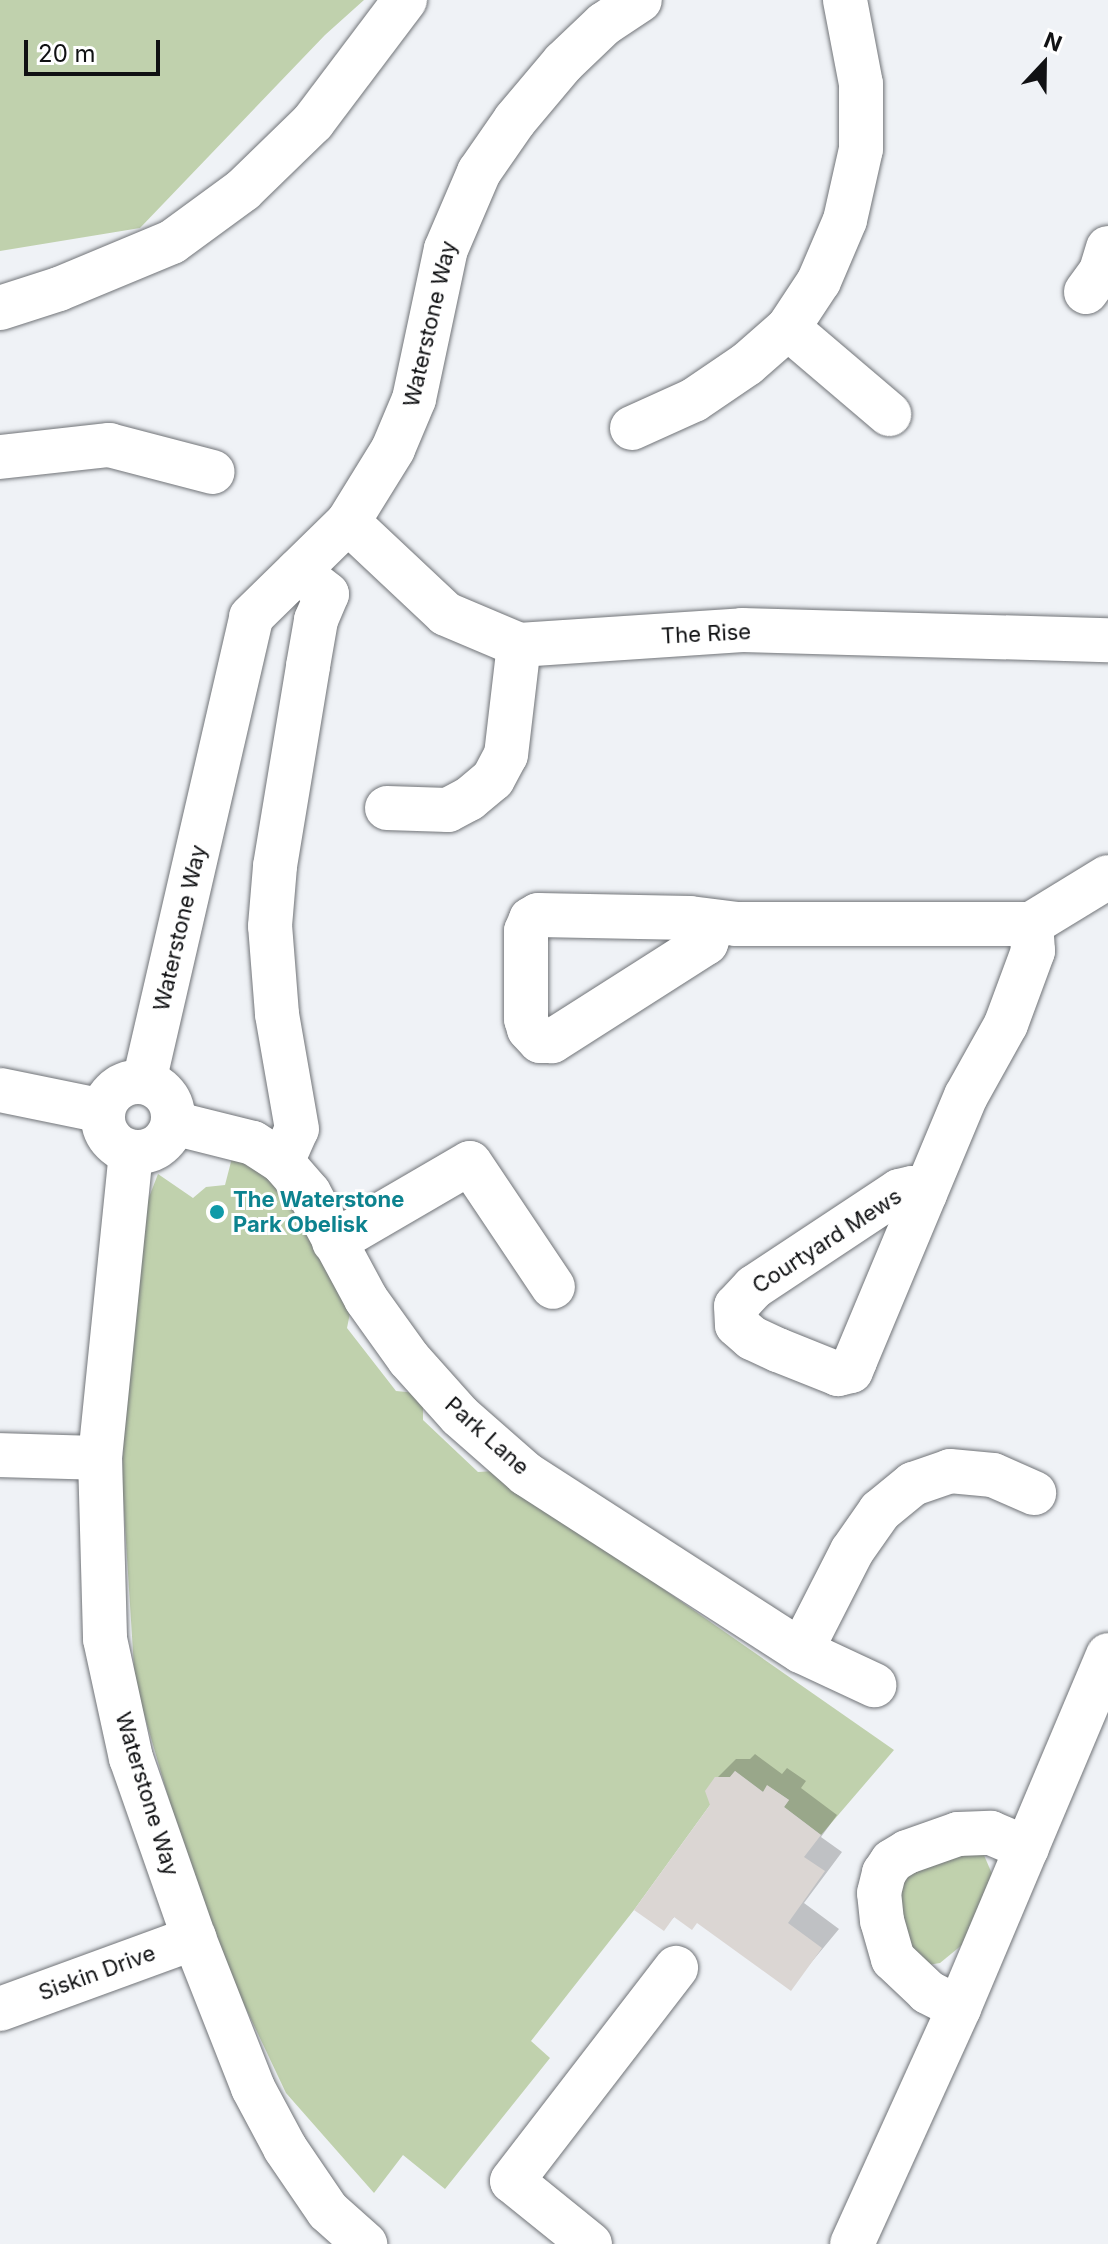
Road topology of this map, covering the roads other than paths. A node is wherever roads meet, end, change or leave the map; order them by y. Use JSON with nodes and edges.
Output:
{"nodes":[{"id":1,"x":405,"y":0,"type":"edge"},
{"id":2,"x":845,"y":0,"type":"edge"},
{"id":3,"x":620,"y":5,"type":"edge"},
{"id":4,"x":1108,"y":248,"type":"edge"},
{"id":5,"x":1086,"y":292,"type":"dead end"},
{"id":6,"x":0,"y":308,"type":"edge"},
{"id":7,"x":788,"y":328,"type":"junction"},
{"id":8,"x":889,"y":414,"type":"dead end"},
{"id":9,"x":632,"y":428,"type":"dead end"},
{"id":10,"x":0,"y":457,"type":"edge"},
{"id":11,"x":213,"y":472,"type":"dead end"},
{"id":12,"x":348,"y":522,"type":"junction"},
{"id":13,"x":298,"y":571,"type":"junction"},
{"id":14,"x":1108,"y":640,"type":"edge"},
{"id":15,"x":519,"y":645,"type":"junction"},
{"id":16,"x":387,"y":808,"type":"dead end"},
{"id":17,"x":1108,"y":877,"type":"edge"},
{"id":18,"x":724,"y":924,"type":"dead end"},
{"id":19,"x":1031,"y":924,"type":"junction"},
{"id":20,"x":144,"y":1082,"type":"junction"},
{"id":21,"x":0,"y":1090,"type":"edge"},
{"id":22,"x":103,"y":1111,"type":"junction"},
{"id":23,"x":173,"y":1123,"type":"junction"},
{"id":24,"x":131,"y":1152,"type":"junction"},
{"id":25,"x":282,"y":1162,"type":"junction"},
{"id":26,"x":925,"y":1194,"type":"junction"},
{"id":27,"x":334,"y":1242,"type":"junction"},
{"id":28,"x":553,"y":1287,"type":"dead end"},
{"id":29,"x":0,"y":1455,"type":"edge"},
{"id":30,"x":100,"y":1458,"type":"junction"},
{"id":31,"x":1034,"y":1493,"type":"dead end"},
{"id":32,"x":801,"y":1651,"type":"junction"},
{"id":33,"x":1108,"y":1655,"type":"edge"},
{"id":34,"x":874,"y":1685,"type":"dead end"},
{"id":35,"x":1027,"y":1848,"type":"junction"},
{"id":36,"x":194,"y":1938,"type":"junction"},
{"id":37,"x":676,"y":1968,"type":"dead end"},
{"id":38,"x":959,"y":2008,"type":"junction"},
{"id":39,"x":0,"y":2009,"type":"edge"},
{"id":40,"x":365,"y":2244,"type":"edge"},
{"id":41,"x":590,"y":2244,"type":"edge"},
{"id":42,"x":852,"y":2244,"type":"edge"}],
"edges":[{"from":1,"to":6,"type":"street"},
{"from":2,"to":7,"type":"street"},
{"from":3,"to":12,"type":"street","name":"Waterstone Way"},
{"from":4,"to":5,"type":"street"},
{"from":7,"to":8,"type":"street"},
{"from":7,"to":9,"type":"street"},
{"from":10,"to":11,"type":"street"},
{"from":12,"to":13,"type":"street","name":"Waterstone Way"},
{"from":12,"to":15,"type":"street","name":"The Rise"},
{"from":13,"to":20,"type":"street","name":"Waterstone Way"},
{"from":13,"to":25,"type":"street"},
{"from":14,"to":15,"type":"street","name":"The Rise"},
{"from":15,"to":16,"type":"street"},
{"from":17,"to":19,"type":"street"},
{"from":18,"to":19,"type":"street"},
{"from":19,"to":26,"type":"street","name":"Courtyard Mews"},
{"from":20,"to":22,"type":"street"},
{"from":20,"to":23,"type":"street"},
{"from":21,"to":22,"type":"street"},
{"from":22,"to":24,"type":"street"},
{"from":23,"to":24,"type":"street"},
{"from":23,"to":25,"type":"street","name":"Park Lane"},
{"from":24,"to":30,"type":"street","name":"Waterstone Way"},
{"from":25,"to":27,"type":"street","name":"Park Lane"},
{"from":26,"to":26,"type":"street","name":"Courtyard Mews"},
{"from":27,"to":28,"type":"street"},
{"from":27,"to":32,"type":"street","name":"Park Lane"},
{"from":29,"to":30,"type":"street"},
{"from":30,"to":36,"type":"street","name":"Waterstone Way"},
{"from":31,"to":32,"type":"street"},
{"from":32,"to":34,"type":"street","name":"Park Lane"},
{"from":33,"to":35,"type":"street"},
{"from":35,"to":38,"type":"street"},
{"from":35,"to":38,"type":"street"},
{"from":36,"to":39,"type":"street","name":"Siskin Drive"},
{"from":36,"to":40,"type":"street","name":"Waterstone Way"},
{"from":37,"to":41,"type":"street"},
{"from":38,"to":42,"type":"street"}]}
